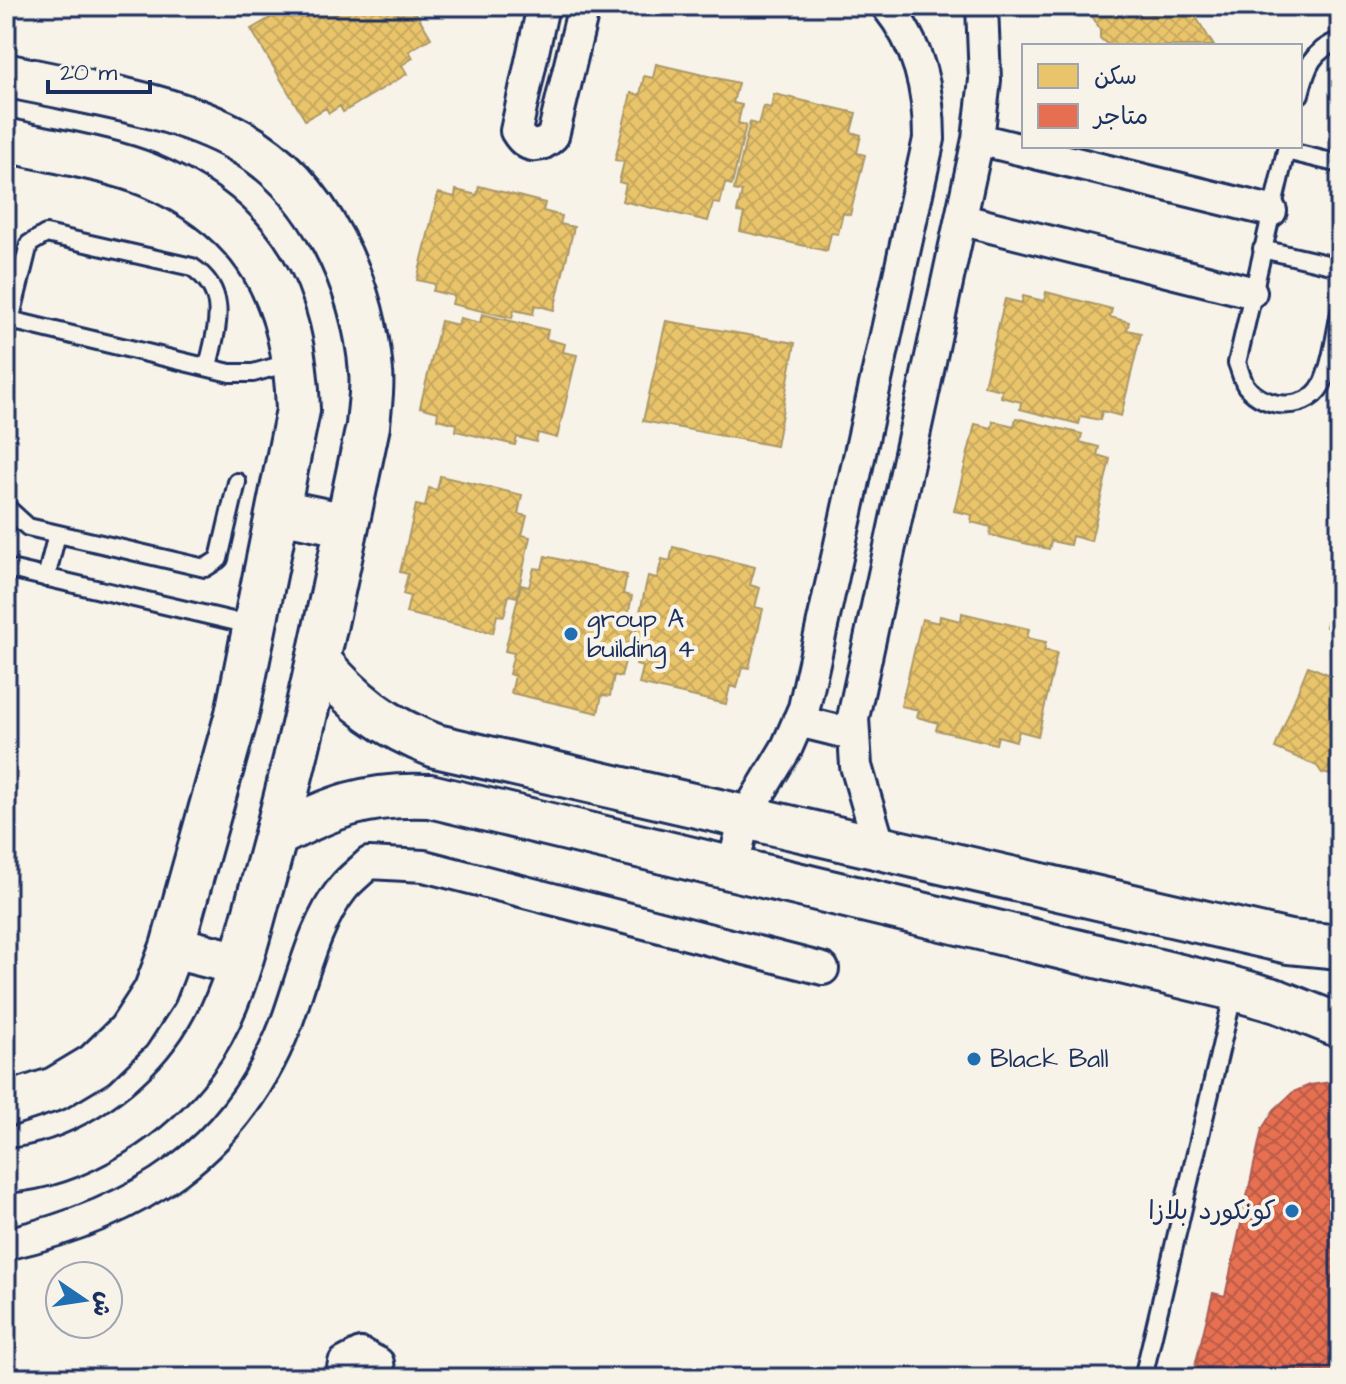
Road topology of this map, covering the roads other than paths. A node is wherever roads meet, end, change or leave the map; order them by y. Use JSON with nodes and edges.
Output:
{"nodes":[{"id":1,"x":543,"y":6,"type":"edge"},
{"id":2,"x":584,"y":6,"type":"edge"},
{"id":3,"x":887,"y":6,"type":"edge"},
{"id":4,"x":982,"y":6,"type":"edge"},
{"id":5,"x":1340,"y":40,"type":"edge"},
{"id":6,"x":6,"y":75,"type":"edge"},
{"id":7,"x":1302,"y":86,"type":"edge"},
{"id":8,"x":978,"y":139,"type":"junction"},
{"id":9,"x":6,"y":140,"type":"edge"},
{"id":10,"x":1286,"y":148,"type":"edge"},
{"id":11,"x":1340,"y":164,"type":"edge"},
{"id":12,"x":1271,"y":211,"type":"junction"},
{"id":13,"x":963,"y":220,"type":"junction"},
{"id":14,"x":1262,"y":249,"type":"junction"},
{"id":15,"x":1340,"y":267,"type":"edge"},
{"id":16,"x":1251,"y":292,"type":"junction"},
{"id":17,"x":1340,"y":313,"type":"edge"},
{"id":18,"x":8,"y":329,"type":"edge"},
{"id":19,"x":883,"y":351,"type":"junction"},
{"id":20,"x":297,"y":359,"type":"junction"},
{"id":21,"x":932,"y":360,"type":"junction"},
{"id":22,"x":208,"y":367,"type":"junction"},
{"id":23,"x":237,"y":482,"type":"dead end"},
{"id":24,"x":6,"y":507,"type":"edge"},
{"id":25,"x":279,"y":511,"type":"junction"},
{"id":26,"x":347,"y":525,"type":"junction"},
{"id":27,"x":57,"y":534,"type":"junction"},
{"id":28,"x":6,"y":568,"type":"edge"},
{"id":29,"x":46,"y":578,"type":"junction"},
{"id":30,"x":255,"y":627,"type":"junction"},
{"id":31,"x":318,"y":660,"type":"junction"},
{"id":32,"x":798,"y":721,"type":"junction"},
{"id":33,"x":851,"y":734,"type":"junction"},
{"id":34,"x":745,"y":817,"type":"junction"},
{"id":35,"x":276,"y":836,"type":"junction"},
{"id":36,"x":880,"y":848,"type":"junction"},
{"id":37,"x":732,"y":870,"type":"junction"},
{"id":38,"x":172,"y":947,"type":"junction"},
{"id":39,"x":1340,"y":947,"type":"edge"},
{"id":40,"x":240,"y":964,"type":"junction"},
{"id":41,"x":823,"y":969,"type":"dead end"},
{"id":42,"x":1234,"y":989,"type":"junction"},
{"id":43,"x":1340,"y":1026,"type":"edge"},
{"id":44,"x":6,"y":1105,"type":"edge"},
{"id":45,"x":6,"y":1171,"type":"edge"},
{"id":46,"x":6,"y":1244,"type":"edge"},
{"id":47,"x":390,"y":1376,"type":"edge"},
{"id":48,"x":334,"y":1377,"type":"edge"},
{"id":49,"x":1143,"y":1378,"type":"edge"}],
"edges":[{"from":1,"to":2,"type":"street"},
{"from":3,"to":19,"type":"street"},
{"from":4,"to":8,"type":"street"},
{"from":5,"to":7,"type":"lane"},
{"from":6,"to":26,"type":"street"},
{"from":8,"to":12,"type":"street"},
{"from":8,"to":13,"type":"street"},
{"from":9,"to":20,"type":"street"},
{"from":10,"to":11,"type":"lane"},
{"from":10,"to":12,"type":"lane"},
{"from":12,"to":14,"type":"lane"},
{"from":13,"to":16,"type":"street"},
{"from":13,"to":21,"type":"street"},
{"from":14,"to":15,"type":"lane"},
{"from":14,"to":16,"type":"lane"},
{"from":16,"to":17,"type":"lane"},
{"from":18,"to":22,"type":"lane"},
{"from":18,"to":22,"type":"lane"},
{"from":19,"to":21,"type":"street"},
{"from":19,"to":32,"type":"street"},
{"from":20,"to":22,"type":"lane"},
{"from":20,"to":25,"type":"street"},
{"from":21,"to":33,"type":"street"},
{"from":23,"to":27,"type":"lane"},
{"from":24,"to":27,"type":"lane"},
{"from":25,"to":26,"type":"street"},
{"from":25,"to":30,"type":"street"},
{"from":26,"to":31,"type":"street"},
{"from":27,"to":29,"type":"lane"},
{"from":28,"to":29,"type":"lane"},
{"from":29,"to":30,"type":"lane"},
{"from":30,"to":38,"type":"street"},
{"from":31,"to":34,"type":"street"},
{"from":31,"to":35,"type":"street"},
{"from":32,"to":33,"type":"street"},
{"from":32,"to":34,"type":"street"},
{"from":33,"to":36,"type":"street"},
{"from":34,"to":36,"type":"street"},
{"from":34,"to":37,"type":"street"},
{"from":35,"to":37,"type":"street"},
{"from":35,"to":40,"type":"street"},
{"from":36,"to":39,"type":"street"},
{"from":37,"to":42,"type":"street"},
{"from":38,"to":40,"type":"street"},
{"from":38,"to":44,"type":"street"},
{"from":40,"to":45,"type":"street"},
{"from":41,"to":46,"type":"street"},
{"from":42,"to":43,"type":"street"},
{"from":42,"to":49,"type":"lane"},
{"from":47,"to":48,"type":"street"}]}
